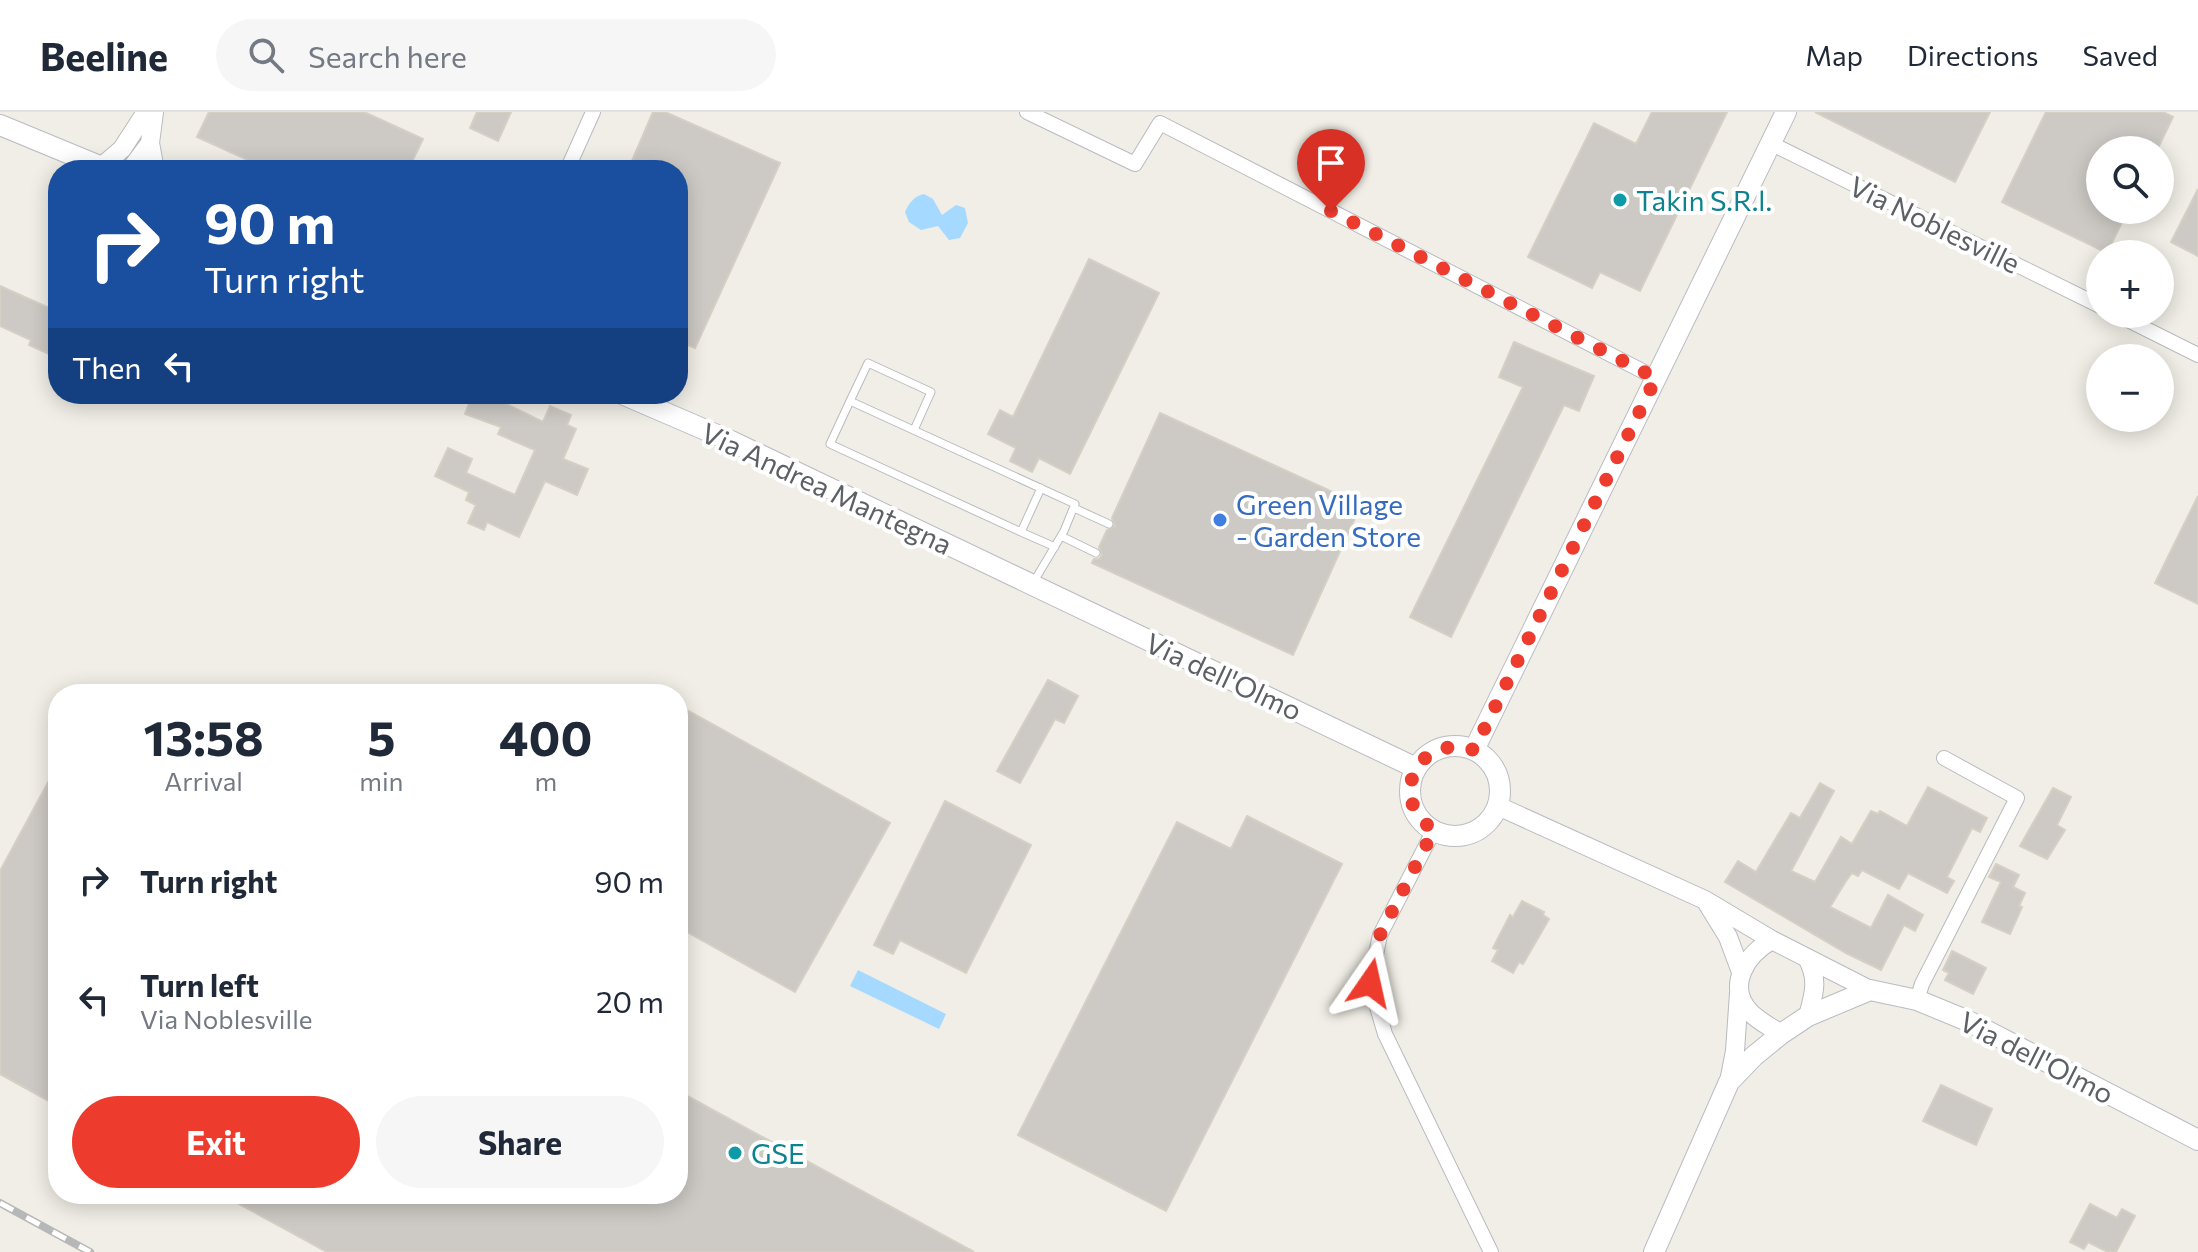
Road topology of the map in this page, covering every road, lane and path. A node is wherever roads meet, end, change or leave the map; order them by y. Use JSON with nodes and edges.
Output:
{"nodes":[{"id":1,"x":146,"y":112,"type":"edge"},
{"id":2,"x":154,"y":112,"type":"edge"},
{"id":3,"x":593,"y":112,"type":"edge"},
{"id":4,"x":1027,"y":112,"type":"edge"},
{"id":5,"x":1786,"y":112,"type":"edge"},
{"id":6,"x":0,"y":125,"type":"edge"},
{"id":7,"x":150,"y":143,"type":"junction"},
{"id":8,"x":1770,"y":143,"type":"junction"},
{"id":9,"x":88,"y":160,"type":"edge"},
{"id":10,"x":115,"y":160,"type":"edge"},
{"id":11,"x":137,"y":160,"type":"edge"},
{"id":12,"x":153,"y":160,"type":"edge"},
{"id":13,"x":571,"y":160,"type":"edge"},
{"id":14,"x":2086,"y":299,"type":"edge"},
{"id":15,"x":2144,"y":328,"type":"edge"},
{"id":16,"x":2198,"y":355,"type":"edge"},
{"id":17,"x":1656,"y":378,"type":"junction"},
{"id":18,"x":850,"y":401,"type":"junction"},
{"id":19,"x":645,"y":404,"type":"edge"},
{"id":20,"x":914,"y":430,"type":"junction"},
{"id":21,"x":1041,"y":488,"type":"junction"},
{"id":22,"x":1074,"y":508,"type":"junction"},
{"id":23,"x":1109,"y":524,"type":"dead end"},
{"id":24,"x":1021,"y":532,"type":"junction"},
{"id":25,"x":1061,"y":536,"type":"junction"},
{"id":26,"x":1055,"y":547,"type":"junction"},
{"id":27,"x":1096,"y":553,"type":"dead end"},
{"id":28,"x":1032,"y":585,"type":"junction"},
{"id":29,"x":1474,"y":750,"type":"junction"},
{"id":30,"x":1944,"y":758,"type":"dead end"},
{"id":31,"x":1416,"y":768,"type":"junction"},
{"id":32,"x":1498,"y":806,"type":"junction"},
{"id":33,"x":1434,"y":830,"type":"junction"},
{"id":34,"x":1705,"y":900,"type":"junction"},
{"id":35,"x":1772,"y":940,"type":"junction"},
{"id":36,"x":1807,"y":958,"type":"junction"},
{"id":37,"x":1740,"y":981,"type":"junction"},
{"id":38,"x":1870,"y":990,"type":"junction"},
{"id":39,"x":1917,"y":1000,"type":"junction"},
{"id":40,"x":1808,"y":1016,"type":"junction"},
{"id":41,"x":1781,"y":1034,"type":"junction"},
{"id":42,"x":1729,"y":1082,"type":"junction"},
{"id":43,"x":2198,"y":1140,"type":"edge"},
{"id":44,"x":1491,"y":1252,"type":"edge"},
{"id":45,"x":1654,"y":1252,"type":"edge"}],
"edges":[{"from":1,"to":10,"type":"street"},
{"from":2,"to":7,"type":"street"},
{"from":3,"to":13,"type":"street"},
{"from":4,"to":17,"type":"street"},
{"from":5,"to":8,"type":"main road"},
{"from":6,"to":9,"type":"main road"},
{"from":7,"to":11,"type":"street"},
{"from":7,"to":12,"type":"street"},
{"from":8,"to":14,"type":"street","name":"Via Noblesville"},
{"from":8,"to":17,"type":"main road"},
{"from":15,"to":16,"type":"street"},
{"from":17,"to":29,"type":"main road"},
{"from":18,"to":20,"type":"lane"},
{"from":18,"to":20,"type":"lane"},
{"from":18,"to":24,"type":"lane"},
{"from":19,"to":28,"type":"main road","name":"Via Andrea Mantegna"},
{"from":20,"to":21,"type":"lane"},
{"from":21,"to":22,"type":"lane"},
{"from":21,"to":24,"type":"lane"},
{"from":22,"to":23,"type":"lane"},
{"from":22,"to":25,"type":"lane"},
{"from":24,"to":26,"type":"lane"},
{"from":25,"to":26,"type":"lane"},
{"from":25,"to":27,"type":"lane"},
{"from":26,"to":28,"type":"lane"},
{"from":28,"to":31,"type":"main road","name":"Via dell'Olmo"},
{"from":29,"to":31,"type":"main road"},
{"from":29,"to":32,"type":"main road"},
{"from":30,"to":39,"type":"street"},
{"from":31,"to":33,"type":"main road"},
{"from":32,"to":33,"type":"main road"},
{"from":32,"to":34,"type":"street","name":"Via dell'Olmo"},
{"from":33,"to":44,"type":"street"},
{"from":34,"to":35,"type":"street","name":"Via dell'Olmo"},
{"from":34,"to":37,"type":"street"},
{"from":35,"to":36,"type":"street","name":"Via dell'Olmo"},
{"from":35,"to":37,"type":"street"},
{"from":36,"to":38,"type":"street","name":"Via dell'Olmo"},
{"from":36,"to":40,"type":"street"},
{"from":37,"to":41,"type":"street"},
{"from":37,"to":42,"type":"street"},
{"from":38,"to":39,"type":"main road","name":"Via dell'Olmo"},
{"from":38,"to":40,"type":"main road"},
{"from":39,"to":43,"type":"main road","name":"Via dell'Olmo"},
{"from":40,"to":41,"type":"main road"},
{"from":41,"to":42,"type":"main road"},
{"from":42,"to":45,"type":"main road"}]}
